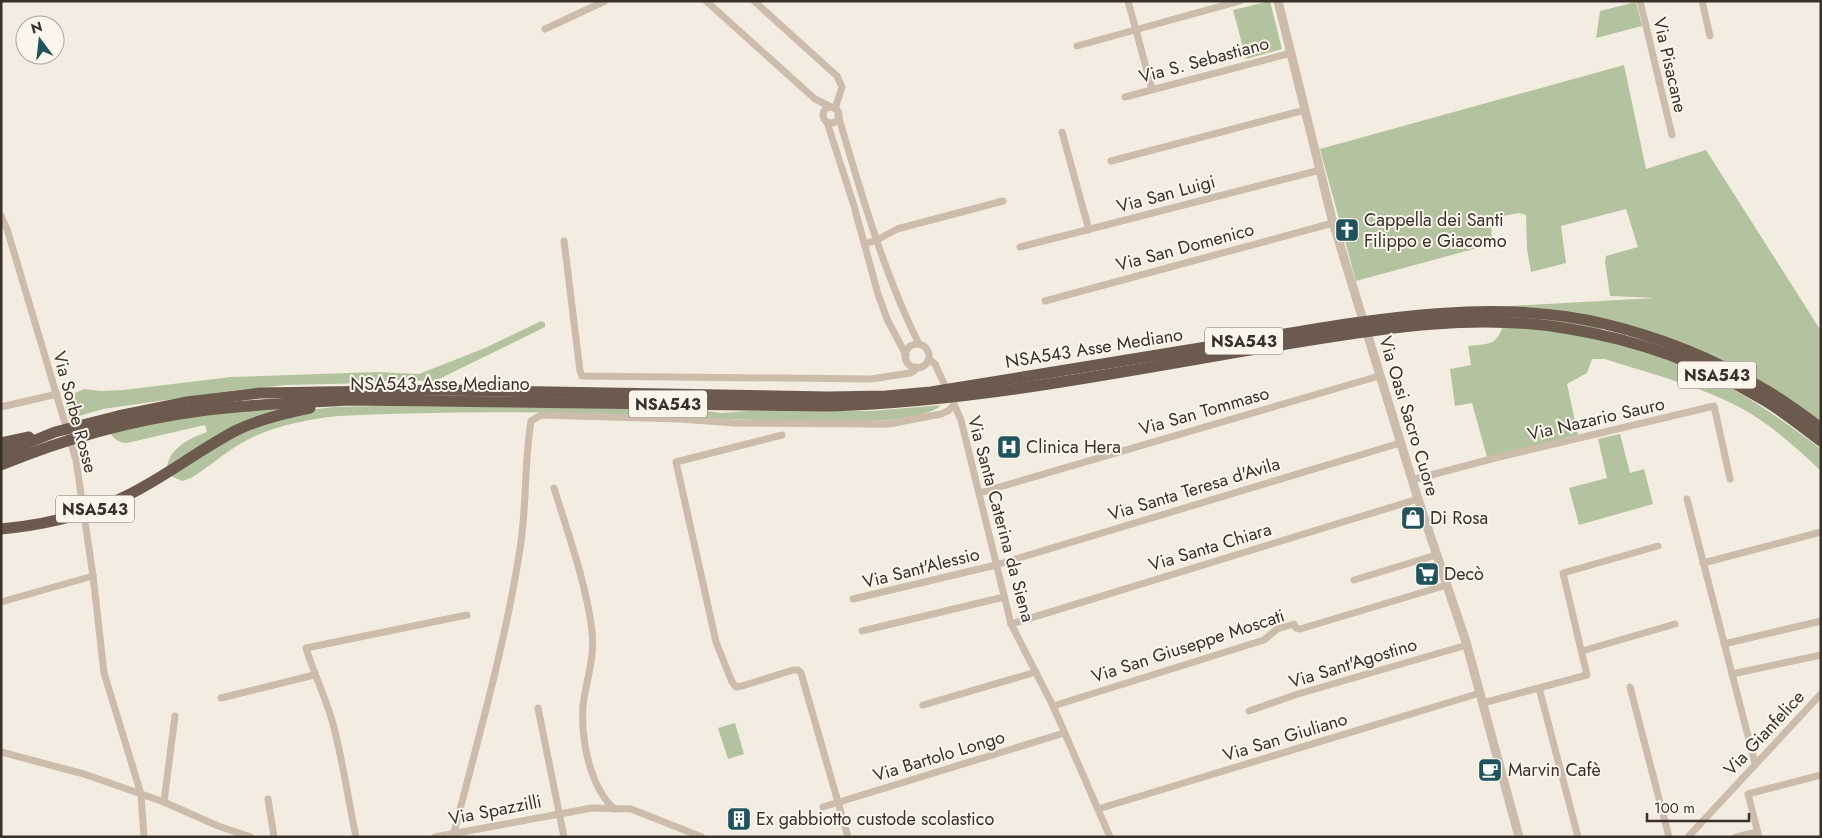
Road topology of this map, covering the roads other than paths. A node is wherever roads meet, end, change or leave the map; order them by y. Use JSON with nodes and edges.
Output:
{"nodes":[{"id":1,"x":605,"y":1,"type":"edge"},
{"id":2,"x":706,"y":1,"type":"edge"},
{"id":3,"x":754,"y":1,"type":"edge"},
{"id":4,"x":1128,"y":1,"type":"edge"},
{"id":5,"x":1240,"y":1,"type":"edge"},
{"id":6,"x":1278,"y":1,"type":"edge"},
{"id":7,"x":1640,"y":1,"type":"edge"},
{"id":8,"x":1702,"y":1,"type":"edge"},
{"id":9,"x":545,"y":29,"type":"dead end"},
{"id":10,"x":1135,"y":31,"type":"junction"},
{"id":11,"x":1710,"y":36,"type":"dead end"},
{"id":12,"x":1077,"y":46,"type":"dead end"},
{"id":13,"x":1290,"y":52,"type":"junction"},
{"id":14,"x":1152,"y":89,"type":"junction"},
{"id":15,"x":1125,"y":97,"type":"dead end"},
{"id":16,"x":815,"y":99,"type":"junction"},
{"id":17,"x":835,"y":110,"type":"junction"},
{"id":18,"x":1305,"y":110,"type":"junction"},
{"id":19,"x":823,"y":113,"type":"junction"},
{"id":20,"x":827,"y":122,"type":"junction"},
{"id":21,"x":1062,"y":132,"type":"dead end"},
{"id":22,"x":1672,"y":135,"type":"dead end"},
{"id":23,"x":848,"y":146,"type":"junction"},
{"id":24,"x":836,"y":150,"type":"junction"},
{"id":25,"x":1111,"y":160,"type":"dead end"},
{"id":26,"x":1320,"y":170,"type":"junction"},
{"id":27,"x":1003,"y":201,"type":"dead end"},
{"id":28,"x":1,"y":216,"type":"edge"},
{"id":29,"x":1333,"y":223,"type":"junction"},
{"id":30,"x":1089,"y":230,"type":"junction"},
{"id":31,"x":877,"y":240,"type":"junction"},
{"id":32,"x":564,"y":241,"type":"dead end"},
{"id":33,"x":864,"y":244,"type":"junction"},
{"id":34,"x":1020,"y":247,"type":"dead end"},
{"id":35,"x":1045,"y":301,"type":"dead end"},
{"id":36,"x":1603,"y":329,"type":"junction"},
{"id":37,"x":919,"y":344,"type":"junction"},
{"id":38,"x":906,"y":355,"type":"junction"},
{"id":39,"x":929,"y":359,"type":"junction"},
{"id":40,"x":925,"y":366,"type":"junction"},
{"id":41,"x":916,"y":367,"type":"junction"},
{"id":42,"x":938,"y":372,"type":"junction"},
{"id":43,"x":1379,"y":376,"type":"junction"},
{"id":44,"x":57,"y":394,"type":"junction"},
{"id":45,"x":348,"y":400,"type":"junction"},
{"id":46,"x":886,"y":400,"type":"junction"},
{"id":47,"x":954,"y":405,"type":"junction"},
{"id":48,"x":1,"y":407,"type":"edge"},
{"id":49,"x":150,"y":414,"type":"junction"},
{"id":50,"x":1821,"y":428,"type":"edge"},
{"id":51,"x":55,"y":432,"type":"junction"},
{"id":52,"x":782,"y":435,"type":"dead end"},
{"id":53,"x":1821,"y":442,"type":"edge"},
{"id":54,"x":1,"y":443,"type":"edge"},
{"id":55,"x":1400,"y":443,"type":"junction"},
{"id":56,"x":1,"y":454,"type":"edge"},
{"id":57,"x":1,"y":465,"type":"edge"},
{"id":58,"x":1730,"y":479,"type":"dead end"},
{"id":59,"x":1412,"y":480,"type":"junction"},
{"id":60,"x":554,"y":488,"type":"dead end"},
{"id":61,"x":979,"y":492,"type":"junction"},
{"id":62,"x":1418,"y":499,"type":"junction"},
{"id":63,"x":1687,"y":499,"type":"dead end"},
{"id":64,"x":1,"y":529,"type":"edge"},
{"id":65,"x":1821,"y":532,"type":"edge"},
{"id":66,"x":1658,"y":546,"type":"dead end"},
{"id":67,"x":1436,"y":555,"type":"junction"},
{"id":68,"x":1703,"y":563,"type":"junction"},
{"id":69,"x":996,"y":565,"type":"junction"},
{"id":70,"x":93,"y":576,"type":"junction"},
{"id":71,"x":1354,"y":580,"type":"dead end"},
{"id":72,"x":1447,"y":585,"type":"junction"},
{"id":73,"x":1004,"y":596,"type":"junction"},
{"id":74,"x":853,"y":600,"type":"dead end"},
{"id":75,"x":1,"y":602,"type":"edge"},
{"id":76,"x":467,"y":615,"type":"dead end"},
{"id":77,"x":1821,"y":621,"type":"edge"},
{"id":78,"x":1011,"y":624,"type":"junction"},
{"id":79,"x":1674,"y":624,"type":"dead end"},
{"id":80,"x":862,"y":631,"type":"dead end"},
{"id":81,"x":1466,"y":644,"type":"junction"},
{"id":82,"x":1724,"y":644,"type":"junction"},
{"id":83,"x":1582,"y":651,"type":"junction"},
{"id":84,"x":1821,"y":655,"type":"edge"},
{"id":85,"x":1036,"y":672,"type":"junction"},
{"id":86,"x":1732,"y":674,"type":"junction"},
{"id":87,"x":314,"y":675,"type":"junction"},
{"id":88,"x":1630,"y":687,"type":"dead end"},
{"id":89,"x":1539,"y":688,"type":"junction"},
{"id":90,"x":1821,"y":694,"type":"edge"},
{"id":91,"x":221,"y":698,"type":"dead end"},
{"id":92,"x":1482,"y":698,"type":"junction"},
{"id":93,"x":923,"y":704,"type":"dead end"},
{"id":94,"x":1052,"y":706,"type":"junction"},
{"id":95,"x":538,"y":708,"type":"dead end"},
{"id":96,"x":1249,"y":711,"type":"dead end"},
{"id":97,"x":175,"y":716,"type":"dead end"},
{"id":98,"x":1064,"y":733,"type":"junction"},
{"id":99,"x":1,"y":752,"type":"edge"},
{"id":100,"x":1755,"y":763,"type":"junction"},
{"id":101,"x":1821,"y":775,"type":"edge"},
{"id":102,"x":141,"y":794,"type":"junction"},
{"id":103,"x":268,"y":799,"type":"dead end"},
{"id":104,"x":164,"y":802,"type":"junction"},
{"id":105,"x":840,"y":802,"type":"junction"},
{"id":106,"x":822,"y":807,"type":"dead end"},
{"id":107,"x":614,"y":808,"type":"junction"},
{"id":108,"x":1098,"y":809,"type":"junction"},
{"id":109,"x":559,"y":813,"type":"junction"},
{"id":110,"x":1758,"y":834,"type":"edge"},
{"id":111,"x":454,"y":835,"type":"edge"},
{"id":112,"x":144,"y":837,"type":"edge"},
{"id":113,"x":251,"y":837,"type":"edge"},
{"id":114,"x":274,"y":837,"type":"edge"},
{"id":115,"x":356,"y":837,"type":"edge"},
{"id":116,"x":435,"y":837,"type":"edge"},
{"id":117,"x":564,"y":837,"type":"edge"},
{"id":118,"x":702,"y":837,"type":"edge"},
{"id":119,"x":848,"y":837,"type":"edge"},
{"id":120,"x":1110,"y":837,"type":"edge"},
{"id":121,"x":1519,"y":837,"type":"edge"},
{"id":122,"x":1578,"y":837,"type":"edge"},
{"id":123,"x":1669,"y":837,"type":"edge"},
{"id":124,"x":1688,"y":837,"type":"edge"},
{"id":125,"x":1736,"y":837,"type":"edge"}],
"edges":[{"from":1,"to":9,"type":"street"},
{"from":2,"to":16,"type":"street"},
{"from":3,"to":17,"type":"street"},
{"from":4,"to":10,"type":"street"},
{"from":5,"to":10,"type":"street"},
{"from":6,"to":13,"type":"street","name":"Via Oasi Sacro Cuore"},
{"from":7,"to":22,"type":"street","name":"Via Pisacane"},
{"from":8,"to":11,"type":"street"},
{"from":10,"to":12,"type":"street"},
{"from":10,"to":14,"type":"street"},
{"from":13,"to":14,"type":"street","name":"Via S. Sebastiano"},
{"from":13,"to":18,"type":"street","name":"Via Oasi Sacro Cuore"},
{"from":14,"to":15,"type":"street","name":"Via S. Sebastiano"},
{"from":16,"to":17,"type":"street"},
{"from":16,"to":19,"type":"street"},
{"from":17,"to":19,"type":"street"},
{"from":17,"to":20,"type":"street"},
{"from":17,"to":23,"type":"street"},
{"from":18,"to":25,"type":"street"},
{"from":18,"to":26,"type":"street","name":"Via Oasi Sacro Cuore"},
{"from":19,"to":20,"type":"street"},
{"from":20,"to":24,"type":"street"},
{"from":21,"to":30,"type":"street"},
{"from":23,"to":24,"type":"street"},
{"from":23,"to":31,"type":"street"},
{"from":24,"to":33,"type":"street"},
{"from":26,"to":29,"type":"street","name":"Via Oasi Sacro Cuore"},
{"from":26,"to":30,"type":"street","name":"Via San Luigi"},
{"from":27,"to":31,"type":"street"},
{"from":28,"to":44,"type":"street","name":"Via Sorbe Rosse"},
{"from":29,"to":35,"type":"street","name":"Via San Domenico"},
{"from":29,"to":43,"type":"street","name":"Via Oasi Sacro Cuore"},
{"from":30,"to":34,"type":"street","name":"Via San Luigi"},
{"from":31,"to":33,"type":"street"},
{"from":31,"to":37,"type":"street"},
{"from":32,"to":41,"type":"street"},
{"from":33,"to":38,"type":"street"},
{"from":36,"to":46,"type":"highway"},
{"from":36,"to":50,"type":"highway","number":"NSA543"},
{"from":36,"to":53,"type":"highway","number":"NSA543"},
{"from":37,"to":38,"type":"street"},
{"from":37,"to":39,"type":"street"},
{"from":38,"to":41,"type":"street"},
{"from":39,"to":40,"type":"street"},
{"from":39,"to":42,"type":"street","name":"Via Santa Caterina da Siena"},
{"from":40,"to":41,"type":"street"},
{"from":40,"to":42,"type":"street"},
{"from":42,"to":47,"type":"street","name":"Via Santa Caterina da Siena"},
{"from":43,"to":55,"type":"street","name":"Via Oasi Sacro Cuore"},
{"from":43,"to":61,"type":"street","name":"Via San Tommaso"},
{"from":44,"to":48,"type":"street"},
{"from":44,"to":70,"type":"street","name":"Via Sorbe Rosse"},
{"from":45,"to":46,"type":"highway","name":"NSA543 Asse Mediano","number":"NSA543"},
{"from":45,"to":49,"type":"highway","name":"NSA543 Asse Mediano","number":"NSA543"},
{"from":45,"to":64,"type":"highway","number":"NSA543"},
{"from":46,"to":49,"type":"highway","name":"NSA543 Asse Mediano","number":"NSA543"},
{"from":47,"to":61,"type":"street","name":"Via Santa Caterina da Siena"},
{"from":47,"to":111,"type":"street"},
{"from":49,"to":51,"type":"highway","name":"NSA543 Asse Mediano","number":"NSA543"},
{"from":49,"to":57,"type":"highway","name":"NSA543 Asse Mediano","number":"NSA543"},
{"from":51,"to":54,"type":"highway","number":"NSA543"},
{"from":51,"to":56,"type":"highway","name":"NSA543 Asse Mediano","number":"NSA543"},
{"from":52,"to":105,"type":"street"},
{"from":55,"to":59,"type":"street","name":"Via Oasi Sacro Cuore"},
{"from":55,"to":69,"type":"street","name":"Via Santa Teresa d'Avila"},
{"from":58,"to":59,"type":"street","name":"Via Nazario Sauro"},
{"from":59,"to":62,"type":"street","name":"Via Oasi Sacro Cuore"},
{"from":60,"to":107,"type":"street"},
{"from":61,"to":69,"type":"street","name":"Via Santa Caterina da Siena"},
{"from":62,"to":67,"type":"street","name":"Via Oasi Sacro Cuore"},
{"from":62,"to":78,"type":"street","name":"Via Santa Chiara"},
{"from":63,"to":68,"type":"street"},
{"from":65,"to":68,"type":"street"},
{"from":66,"to":83,"type":"street"},
{"from":67,"to":71,"type":"street"},
{"from":67,"to":72,"type":"street","name":"Via Oasi Sacro Cuore"},
{"from":68,"to":82,"type":"street"},
{"from":69,"to":73,"type":"street","name":"Via Santa Caterina da Siena"},
{"from":69,"to":74,"type":"street","name":"Via Sant'Alessio"},
{"from":70,"to":75,"type":"street"},
{"from":70,"to":102,"type":"street","name":"Via Sorbe Rosse"},
{"from":72,"to":81,"type":"street","name":"Via Oasi Sacro Cuore"},
{"from":72,"to":94,"type":"street","name":"Via San Giuseppe Moscati"},
{"from":73,"to":78,"type":"street","name":"Via Santa Caterina da Siena"},
{"from":73,"to":80,"type":"street"},
{"from":76,"to":87,"type":"street"},
{"from":77,"to":82,"type":"street"},
{"from":78,"to":85,"type":"street","name":"Via Santa Caterina da Siena"},
{"from":79,"to":83,"type":"street"},
{"from":81,"to":92,"type":"street","name":"Via Oasi Sacro Cuore"},
{"from":81,"to":96,"type":"street","name":"Via Sant'Agostino"},
{"from":82,"to":86,"type":"street"},
{"from":83,"to":89,"type":"street","name":"Via San Giuliano"},
{"from":84,"to":86,"type":"street"},
{"from":85,"to":93,"type":"street"},
{"from":85,"to":94,"type":"street","name":"Via Santa Caterina da Siena"},
{"from":86,"to":100,"type":"street"},
{"from":87,"to":91,"type":"street"},
{"from":87,"to":115,"type":"street"},
{"from":88,"to":123,"type":"street"},
{"from":89,"to":92,"type":"street","name":"Via San Giuliano"},
{"from":89,"to":122,"type":"street"},
{"from":90,"to":100,"type":"street","name":"Via Gianfelice"},
{"from":92,"to":108,"type":"street","name":"Via San Giuliano"},
{"from":92,"to":121,"type":"street","name":"Via Oasi Sacro Cuore"},
{"from":94,"to":98,"type":"street","name":"Via Santa Caterina da Siena"},
{"from":95,"to":109,"type":"street"},
{"from":97,"to":104,"type":"street"},
{"from":98,"to":105,"type":"street","name":"Via Bartolo Longo"},
{"from":98,"to":108,"type":"street","name":"Via Santa Caterina da Siena"},
{"from":99,"to":102,"type":"street"},
{"from":100,"to":124,"type":"street","name":"Via Gianfelice"},
{"from":101,"to":110,"type":"street"},
{"from":102,"to":104,"type":"street"},
{"from":102,"to":112,"type":"street","name":"Via Sorbe Rosse"},
{"from":103,"to":114,"type":"street"},
{"from":104,"to":113,"type":"street"},
{"from":105,"to":106,"type":"street","name":"Via Bartolo Longo"},
{"from":105,"to":119,"type":"street"},
{"from":107,"to":109,"type":"street","name":"Via Spazzilli"},
{"from":107,"to":118,"type":"street","name":"Via Spazzilli"},
{"from":108,"to":120,"type":"street","name":"Via Santa Caterina da Siena"},
{"from":109,"to":111,"type":"street","name":"Via Spazzilli"},
{"from":109,"to":117,"type":"street","name":"Via Spazzilli"},
{"from":110,"to":125,"type":"street"},
{"from":111,"to":116,"type":"street","name":"Via Spazzilli"}]}
